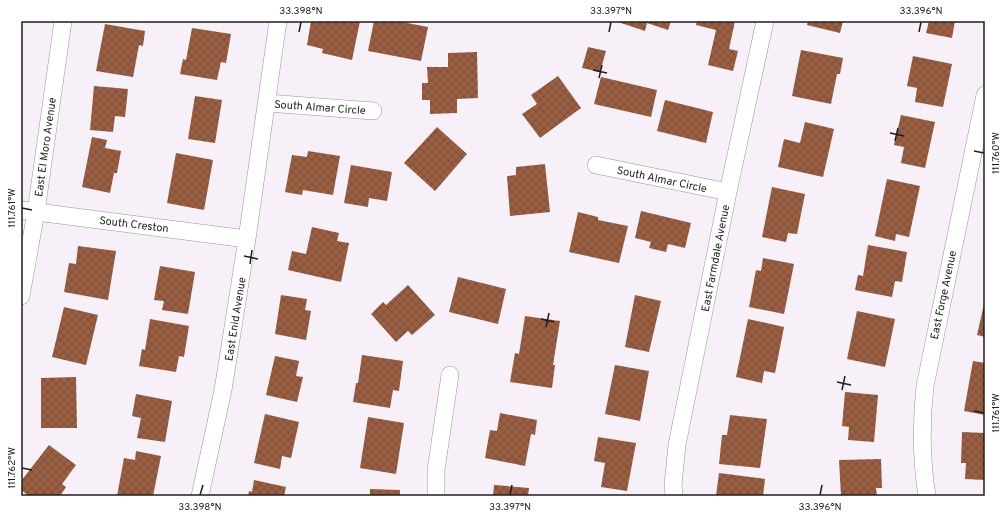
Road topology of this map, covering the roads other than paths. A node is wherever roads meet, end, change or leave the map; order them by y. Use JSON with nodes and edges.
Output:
{"nodes":[{"id":1,"x":63,"y":21,"type":"edge"},
{"id":2,"x":278,"y":21,"type":"edge"},
{"id":3,"x":765,"y":21,"type":"edge"},
{"id":4,"x":985,"y":95,"type":"edge"},
{"id":5,"x":267,"y":103,"type":"junction"},
{"id":6,"x":373,"y":112,"type":"dead end"},
{"id":7,"x":596,"y":165,"type":"dead end"},
{"id":8,"x":728,"y":192,"type":"junction"},
{"id":9,"x":28,"y":211,"type":"edge"},
{"id":10,"x":248,"y":239,"type":"junction"},
{"id":11,"x":21,"y":296,"type":"edge"},
{"id":12,"x":450,"y":375,"type":"dead end"},
{"id":13,"x":200,"y":496,"type":"edge"},
{"id":14,"x":436,"y":496,"type":"edge"},
{"id":15,"x":674,"y":496,"type":"edge"},
{"id":16,"x":927,"y":496,"type":"edge"}],
"edges":[{"from":1,"to":9,"type":"street","name":"East El Moro Avenue"},
{"from":2,"to":5,"type":"street","name":"East Enid Avenue"},
{"from":3,"to":8,"type":"street","name":"East Farmdale Avenue"},
{"from":4,"to":16,"type":"street","name":"East Forge Avenue"},
{"from":5,"to":6,"type":"street","name":"South Almar Circle"},
{"from":5,"to":10,"type":"street","name":"East Enid Avenue"},
{"from":7,"to":8,"type":"street","name":"South Almar Circle"},
{"from":8,"to":15,"type":"street","name":"East Farmdale Avenue"},
{"from":9,"to":10,"type":"street","name":"South Creston"},
{"from":9,"to":11,"type":"street","name":"East El Moro Avenue"},
{"from":10,"to":13,"type":"street","name":"East Enid Avenue"},
{"from":12,"to":14,"type":"street"}]}
